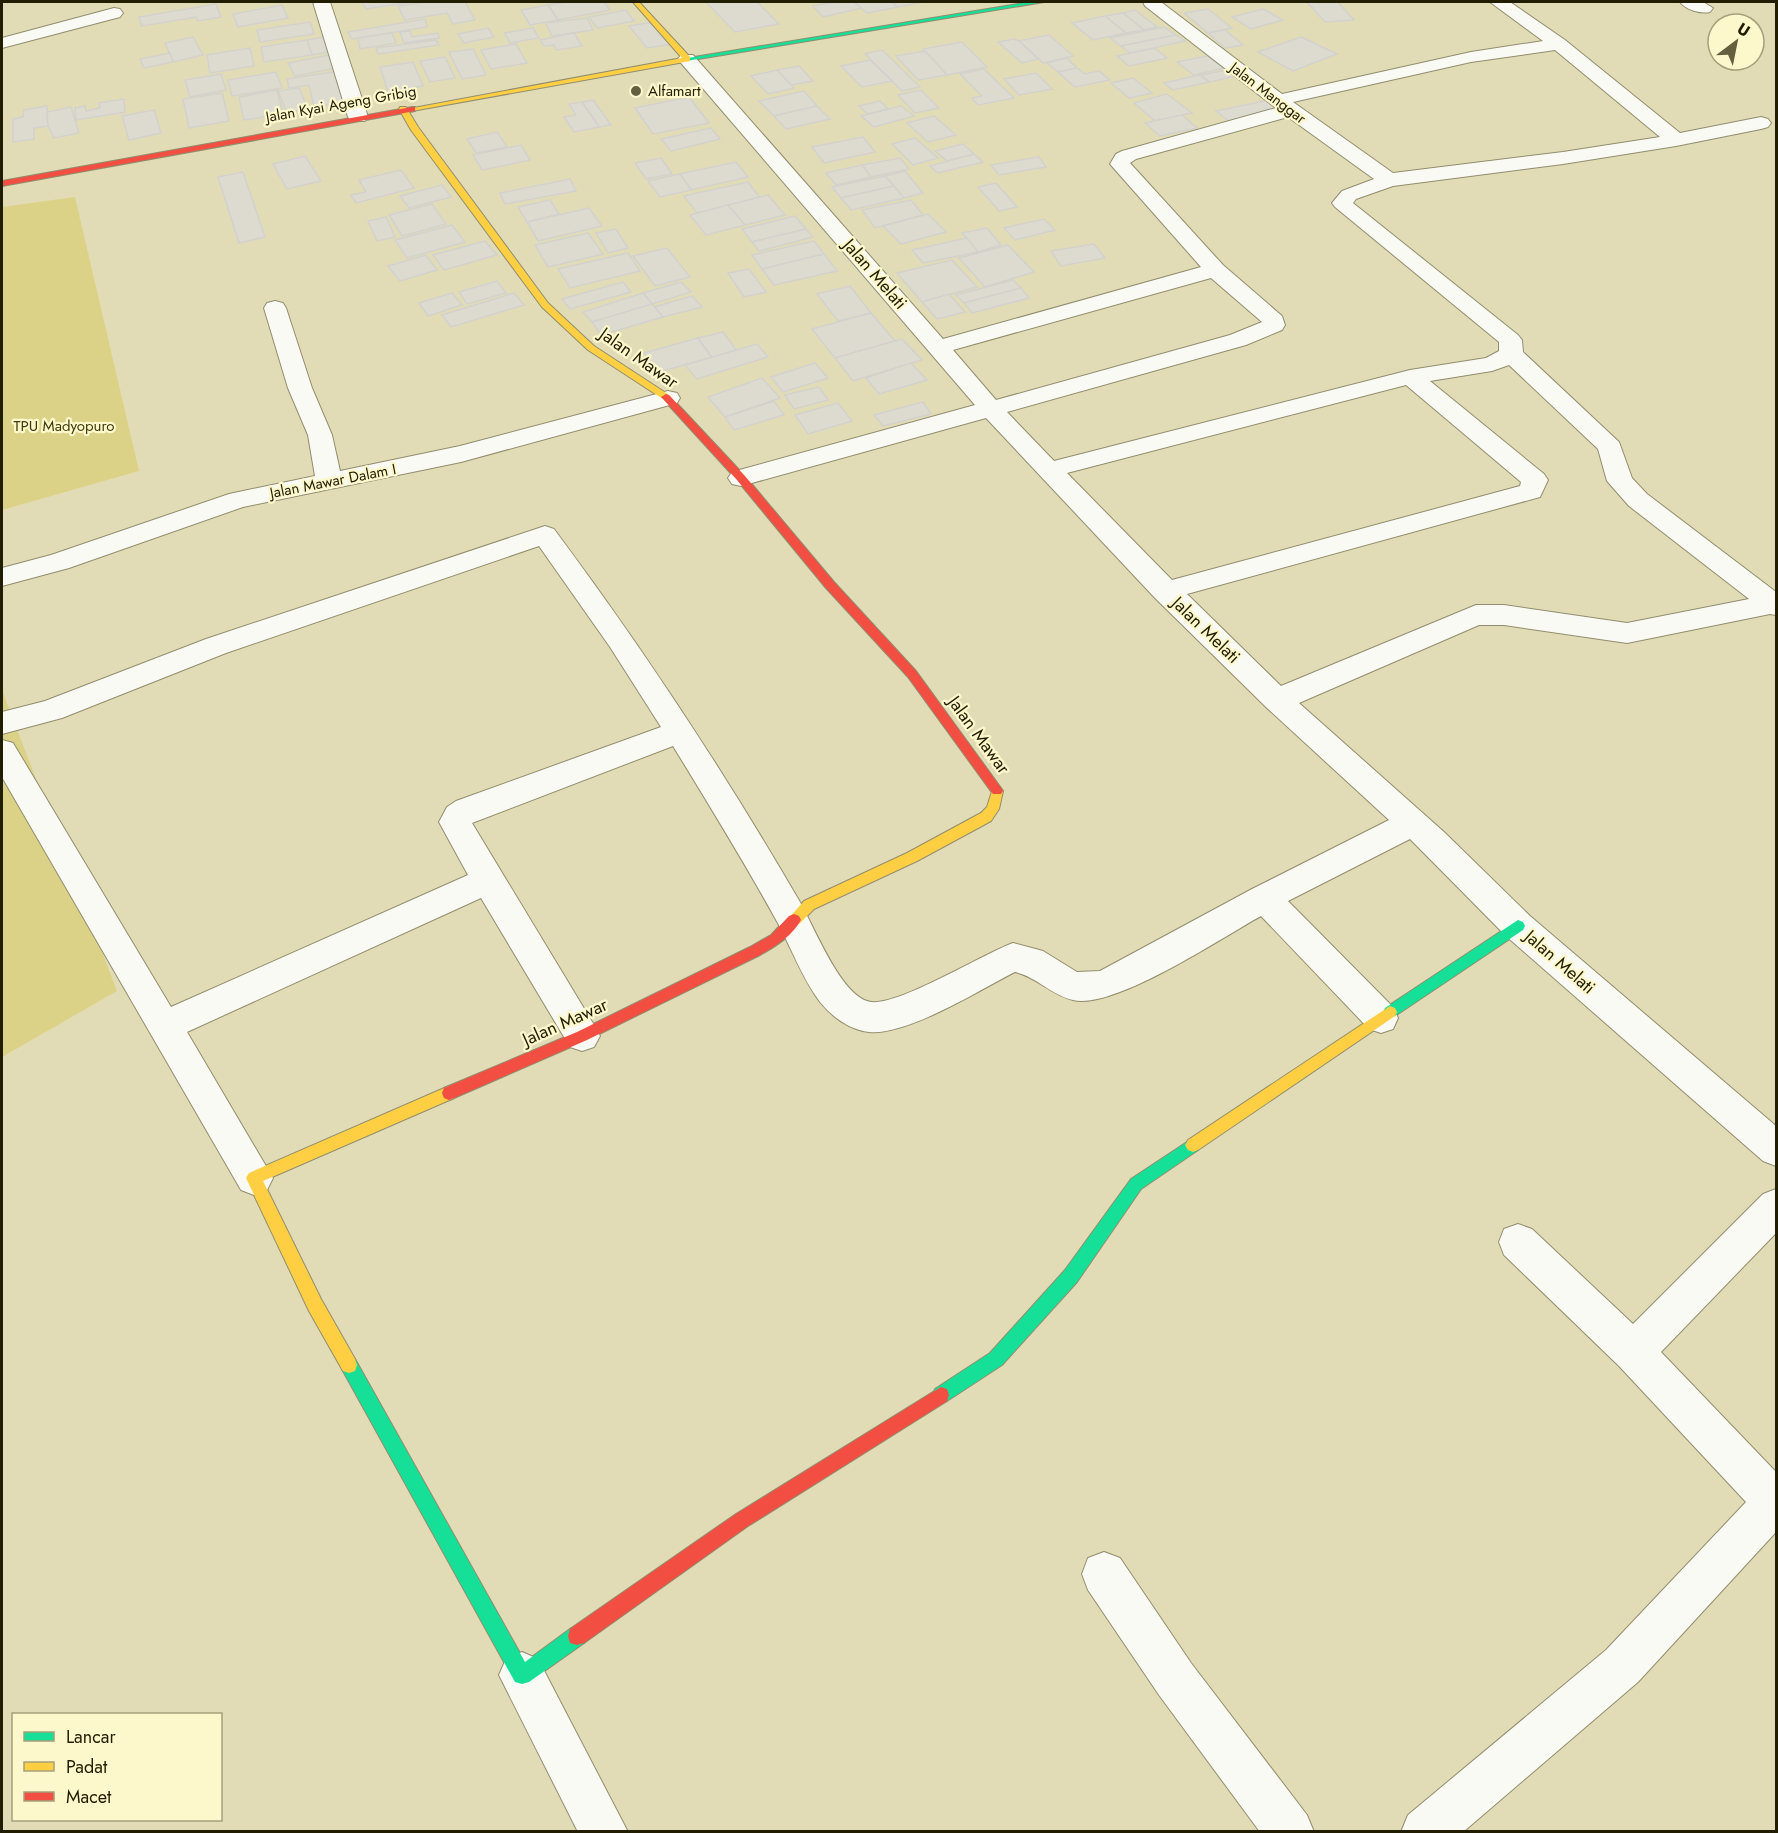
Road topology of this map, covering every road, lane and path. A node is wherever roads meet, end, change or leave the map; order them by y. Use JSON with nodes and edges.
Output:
{"nodes":[{"id":1,"x":321,"y":2,"type":"edge"},
{"id":2,"x":636,"y":2,"type":"edge"},
{"id":3,"x":1040,"y":2,"type":"edge"},
{"id":4,"x":1151,"y":2,"type":"edge"},
{"id":5,"x":1499,"y":2,"type":"edge"},
{"id":6,"x":994,"y":4,"type":"edge"},
{"id":7,"x":114,"y":13,"type":"dead end"},
{"id":8,"x":2,"y":43,"type":"edge"},
{"id":9,"x":1559,"y":44,"type":"junction"},
{"id":10,"x":687,"y":59,"type":"junction"},
{"id":11,"x":1285,"y":105,"type":"junction"},
{"id":12,"x":403,"y":109,"type":"junction"},
{"id":13,"x":358,"y":117,"type":"junction"},
{"id":14,"x":1761,"y":123,"type":"dead end"},
{"id":15,"x":1676,"y":140,"type":"junction"},
{"id":16,"x":1389,"y":180,"type":"junction"},
{"id":17,"x":2,"y":184,"type":"edge"},
{"id":18,"x":1215,"y":270,"type":"junction"},
{"id":19,"x":275,"y":308,"type":"dead end"},
{"id":20,"x":939,"y":347,"type":"junction"},
{"id":21,"x":1511,"y":354,"type":"junction"},
{"id":22,"x":1410,"y":377,"type":"junction"},
{"id":23,"x":668,"y":398,"type":"junction"},
{"id":24,"x":992,"y":410,"type":"junction"},
{"id":25,"x":1050,"y":470,"type":"junction"},
{"id":26,"x":741,"y":478,"type":"junction"},
{"id":27,"x":329,"y":480,"type":"junction"},
{"id":28,"x":2,"y":577,"type":"edge"},
{"id":29,"x":1165,"y":591,"type":"junction"},
{"id":30,"x":1776,"y":604,"type":"edge"},
{"id":31,"x":1277,"y":700,"type":"junction"},
{"id":32,"x":2,"y":723,"type":"edge"},
{"id":33,"x":681,"y":732,"type":"junction"},
{"id":34,"x":2,"y":750,"type":"edge"},
{"id":35,"x":1412,"y":823,"type":"junction"},
{"id":36,"x":488,"y":881,"type":"junction"},
{"id":37,"x":1264,"y":898,"type":"junction"},
{"id":38,"x":794,"y":921,"type":"junction"},
{"id":39,"x":1518,"y":926,"type":"junction"},
{"id":40,"x":1381,"y":1018,"type":"junction"},
{"id":41,"x":164,"y":1026,"type":"junction"},
{"id":42,"x":582,"y":1036,"type":"junction"},
{"id":43,"x":1776,"y":1149,"type":"edge"},
{"id":44,"x":261,"y":1174,"type":"junction"},
{"id":45,"x":1776,"y":1207,"type":"edge"},
{"id":46,"x":1518,"y":1242,"type":"dead end"},
{"id":47,"x":1633,"y":1352,"type":"junction"},
{"id":48,"x":1776,"y":1502,"type":"edge"},
{"id":49,"x":1104,"y":1574,"type":"dead end"},
{"id":50,"x":522,"y":1675,"type":"junction"},
{"id":51,"x":604,"y":1832,"type":"edge"},
{"id":52,"x":1290,"y":1832,"type":"edge"},
{"id":53,"x":1425,"y":1832,"type":"edge"}],
"edges":[{"from":1,"to":13,"type":"street"},
{"from":2,"to":10,"type":"street"},
{"from":3,"to":6,"type":"street","name":"Jalan Kyai Ageng Gribig"},
{"from":4,"to":11,"type":"street","name":"Jalan Manggar"},
{"from":5,"to":9,"type":"street"},
{"from":6,"to":10,"type":"street","name":"Jalan Kyai Ageng Gribig"},
{"from":7,"to":8,"type":"street"},
{"from":9,"to":11,"type":"street"},
{"from":9,"to":15,"type":"street"},
{"from":10,"to":12,"type":"street","name":"Jalan Kyai Ageng Gribig"},
{"from":10,"to":20,"type":"street","name":"Jalan Melati"},
{"from":11,"to":16,"type":"street","name":"Jalan Manggar"},
{"from":11,"to":18,"type":"street"},
{"from":12,"to":13,"type":"street","name":"Jalan Kyai Ageng Gribig"},
{"from":12,"to":23,"type":"street","name":"Jalan Mawar"},
{"from":13,"to":17,"type":"street","name":"Jalan Kyai Ageng Gribig"},
{"from":14,"to":15,"type":"street"},
{"from":15,"to":16,"type":"street"},
{"from":16,"to":21,"type":"street"},
{"from":18,"to":20,"type":"street"},
{"from":18,"to":24,"type":"street"},
{"from":19,"to":27,"type":"street"},
{"from":20,"to":24,"type":"street","name":"Jalan Melati"},
{"from":21,"to":22,"type":"street"},
{"from":21,"to":30,"type":"street"},
{"from":22,"to":25,"type":"street"},
{"from":22,"to":29,"type":"street"},
{"from":23,"to":26,"type":"street","name":"Jalan Mawar"},
{"from":23,"to":27,"type":"street","name":"Jalan Mawar Dalam I"},
{"from":24,"to":25,"type":"street","name":"Jalan Melati"},
{"from":24,"to":26,"type":"street"},
{"from":25,"to":29,"type":"street","name":"Jalan Melati"},
{"from":26,"to":38,"type":"street","name":"Jalan Mawar"},
{"from":27,"to":28,"type":"street","name":"Jalan Mawar Dalam I"},
{"from":29,"to":31,"type":"street","name":"Jalan Melati"},
{"from":30,"to":31,"type":"street"},
{"from":31,"to":35,"type":"street","name":"Jalan Melati"},
{"from":32,"to":33,"type":"street"},
{"from":33,"to":36,"type":"street"},
{"from":33,"to":38,"type":"street"},
{"from":34,"to":41,"type":"street"},
{"from":35,"to":37,"type":"street"},
{"from":35,"to":39,"type":"street","name":"Jalan Melati"},
{"from":36,"to":41,"type":"street"},
{"from":36,"to":42,"type":"street"},
{"from":37,"to":38,"type":"street"},
{"from":37,"to":40,"type":"street"},
{"from":38,"to":42,"type":"street","name":"Jalan Mawar"},
{"from":39,"to":40,"type":"street"},
{"from":39,"to":43,"type":"street","name":"Jalan Melati"},
{"from":40,"to":50,"type":"street"},
{"from":41,"to":44,"type":"street"},
{"from":42,"to":44,"type":"street","name":"Jalan Mawar"},
{"from":44,"to":50,"type":"street"},
{"from":45,"to":47,"type":"street"},
{"from":46,"to":47,"type":"street"},
{"from":47,"to":48,"type":"street"},
{"from":48,"to":53,"type":"street"},
{"from":49,"to":52,"type":"street"},
{"from":50,"to":51,"type":"street"}]}
